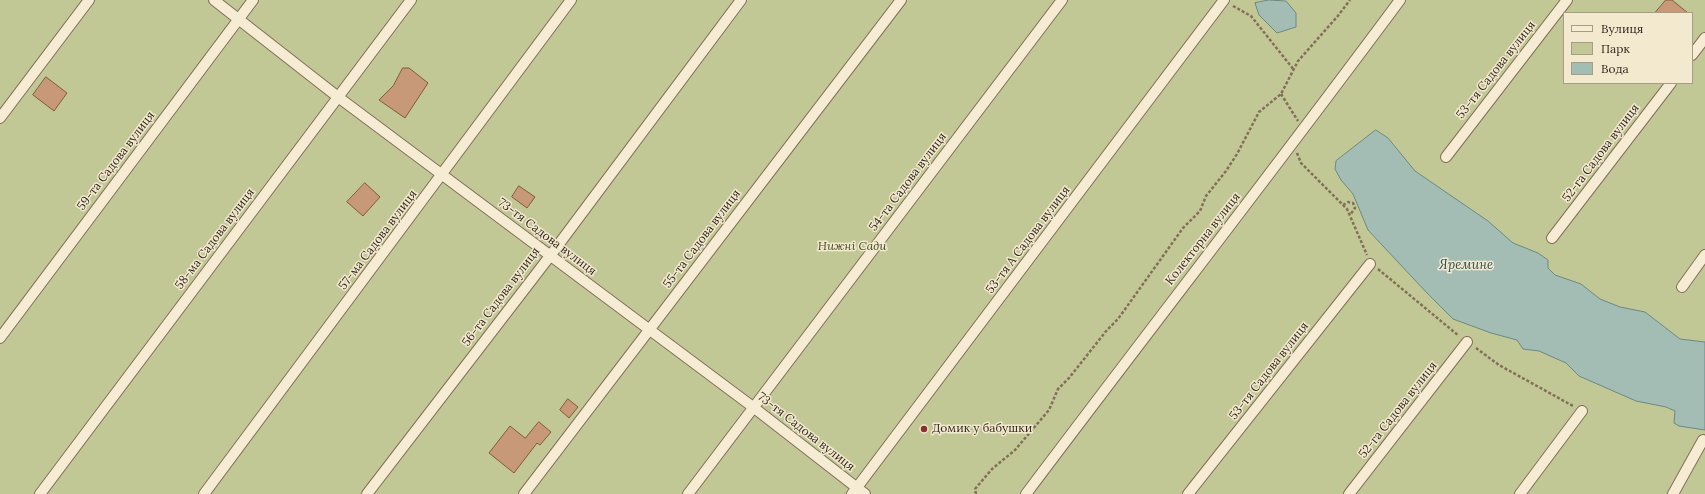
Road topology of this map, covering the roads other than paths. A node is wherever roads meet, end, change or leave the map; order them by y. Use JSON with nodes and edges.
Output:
{"nodes":[{"id":1,"x":89,"y":0,"type":"edge"},
{"id":2,"x":214,"y":0,"type":"edge"},
{"id":3,"x":253,"y":0,"type":"edge"},
{"id":4,"x":412,"y":0,"type":"edge"},
{"id":5,"x":572,"y":0,"type":"edge"},
{"id":6,"x":741,"y":0,"type":"edge"},
{"id":7,"x":901,"y":0,"type":"edge"},
{"id":8,"x":1062,"y":0,"type":"edge"},
{"id":9,"x":1400,"y":0,"type":"edge"},
{"id":10,"x":1567,"y":0,"type":"edge"},
{"id":11,"x":1224,"y":1,"type":"edge"},
{"id":12,"x":239,"y":19,"type":"junction"},
{"id":13,"x":1705,"y":38,"type":"edge"},
{"id":14,"x":1693,"y":54,"type":"edge"},
{"id":15,"x":1670,"y":84,"type":"edge"},
{"id":16,"x":338,"y":97,"type":"junction"},
{"id":17,"x":0,"y":118,"type":"edge"},
{"id":18,"x":1446,"y":157,"type":"dead end"},
{"id":19,"x":443,"y":175,"type":"junction"},
{"id":20,"x":1552,"y":238,"type":"dead end"},
{"id":21,"x":1705,"y":255,"type":"edge"},
{"id":22,"x":550,"y":256,"type":"junction"},
{"id":23,"x":1370,"y":264,"type":"road end"},
{"id":24,"x":1682,"y":287,"type":"dead end"},
{"id":25,"x":649,"y":330,"type":"junction"},
{"id":26,"x":0,"y":338,"type":"edge"},
{"id":27,"x":1467,"y":342,"type":"road end"},
{"id":28,"x":753,"y":406,"type":"junction"},
{"id":29,"x":1582,"y":411,"type":"road end"},
{"id":30,"x":1703,"y":440,"type":"dead end"},
{"id":31,"x":854,"y":491,"type":"edge"},
{"id":32,"x":40,"y":494,"type":"edge"},
{"id":33,"x":204,"y":494,"type":"edge"},
{"id":34,"x":367,"y":494,"type":"edge"},
{"id":35,"x":524,"y":494,"type":"edge"},
{"id":36,"x":688,"y":494,"type":"edge"},
{"id":37,"x":865,"y":494,"type":"edge"},
{"id":38,"x":1026,"y":494,"type":"edge"},
{"id":39,"x":1188,"y":494,"type":"edge"},
{"id":40,"x":1349,"y":494,"type":"edge"},
{"id":41,"x":1520,"y":494,"type":"edge"},
{"id":42,"x":1673,"y":494,"type":"edge"}],
"edges":[{"from":1,"to":17,"type":"street"},
{"from":2,"to":12,"type":"street","name":"73-тя Садова вулиця"},
{"from":3,"to":12,"type":"street","name":"59-та Садова вулиця"},
{"from":4,"to":16,"type":"street","name":"58-ма Садова вулиця"},
{"from":5,"to":19,"type":"street","name":"57-ма Садова вулиця"},
{"from":6,"to":22,"type":"street","name":"56-та Садова вулиця"},
{"from":7,"to":25,"type":"street","name":"55-та Садова вулиця"},
{"from":8,"to":28,"type":"street","name":"54-та Садова вулиця"},
{"from":9,"to":38,"type":"street","name":"Колекторна вулиця"},
{"from":10,"to":18,"type":"street","name":"53-тя Садова вулиця"},
{"from":11,"to":31,"type":"street","name":"53-тя А Садова вулиця"},
{"from":12,"to":16,"type":"street","name":"73-тя Садова вулиця"},
{"from":12,"to":26,"type":"street","name":"59-та Садова вулиця"},
{"from":13,"to":14,"type":"street"},
{"from":15,"to":20,"type":"street","name":"52-га Садова вулиця"},
{"from":16,"to":19,"type":"street","name":"73-тя Садова вулиця"},
{"from":16,"to":32,"type":"street","name":"58-ма Садова вулиця"},
{"from":19,"to":22,"type":"street","name":"73-тя Садова вулиця"},
{"from":19,"to":33,"type":"street","name":"57-ма Садова вулиця"},
{"from":21,"to":24,"type":"street"},
{"from":22,"to":25,"type":"street","name":"73-тя Садова вулиця"},
{"from":22,"to":34,"type":"street","name":"56-та Садова вулиця"},
{"from":23,"to":39,"type":"street","name":"53-тя Садова вулиця"},
{"from":25,"to":28,"type":"street","name":"73-тя Садова вулиця"},
{"from":25,"to":35,"type":"street","name":"55-та Садова вулиця"},
{"from":27,"to":40,"type":"street","name":"52-га Садова вулиця"},
{"from":28,"to":31,"type":"street","name":"73-тя Садова вулиця"},
{"from":28,"to":36,"type":"street","name":"54-та Садова вулиця"},
{"from":29,"to":41,"type":"street"},
{"from":30,"to":42,"type":"street"},
{"from":31,"to":37,"type":"street","name":"73-тя Садова вулиця"}]}
